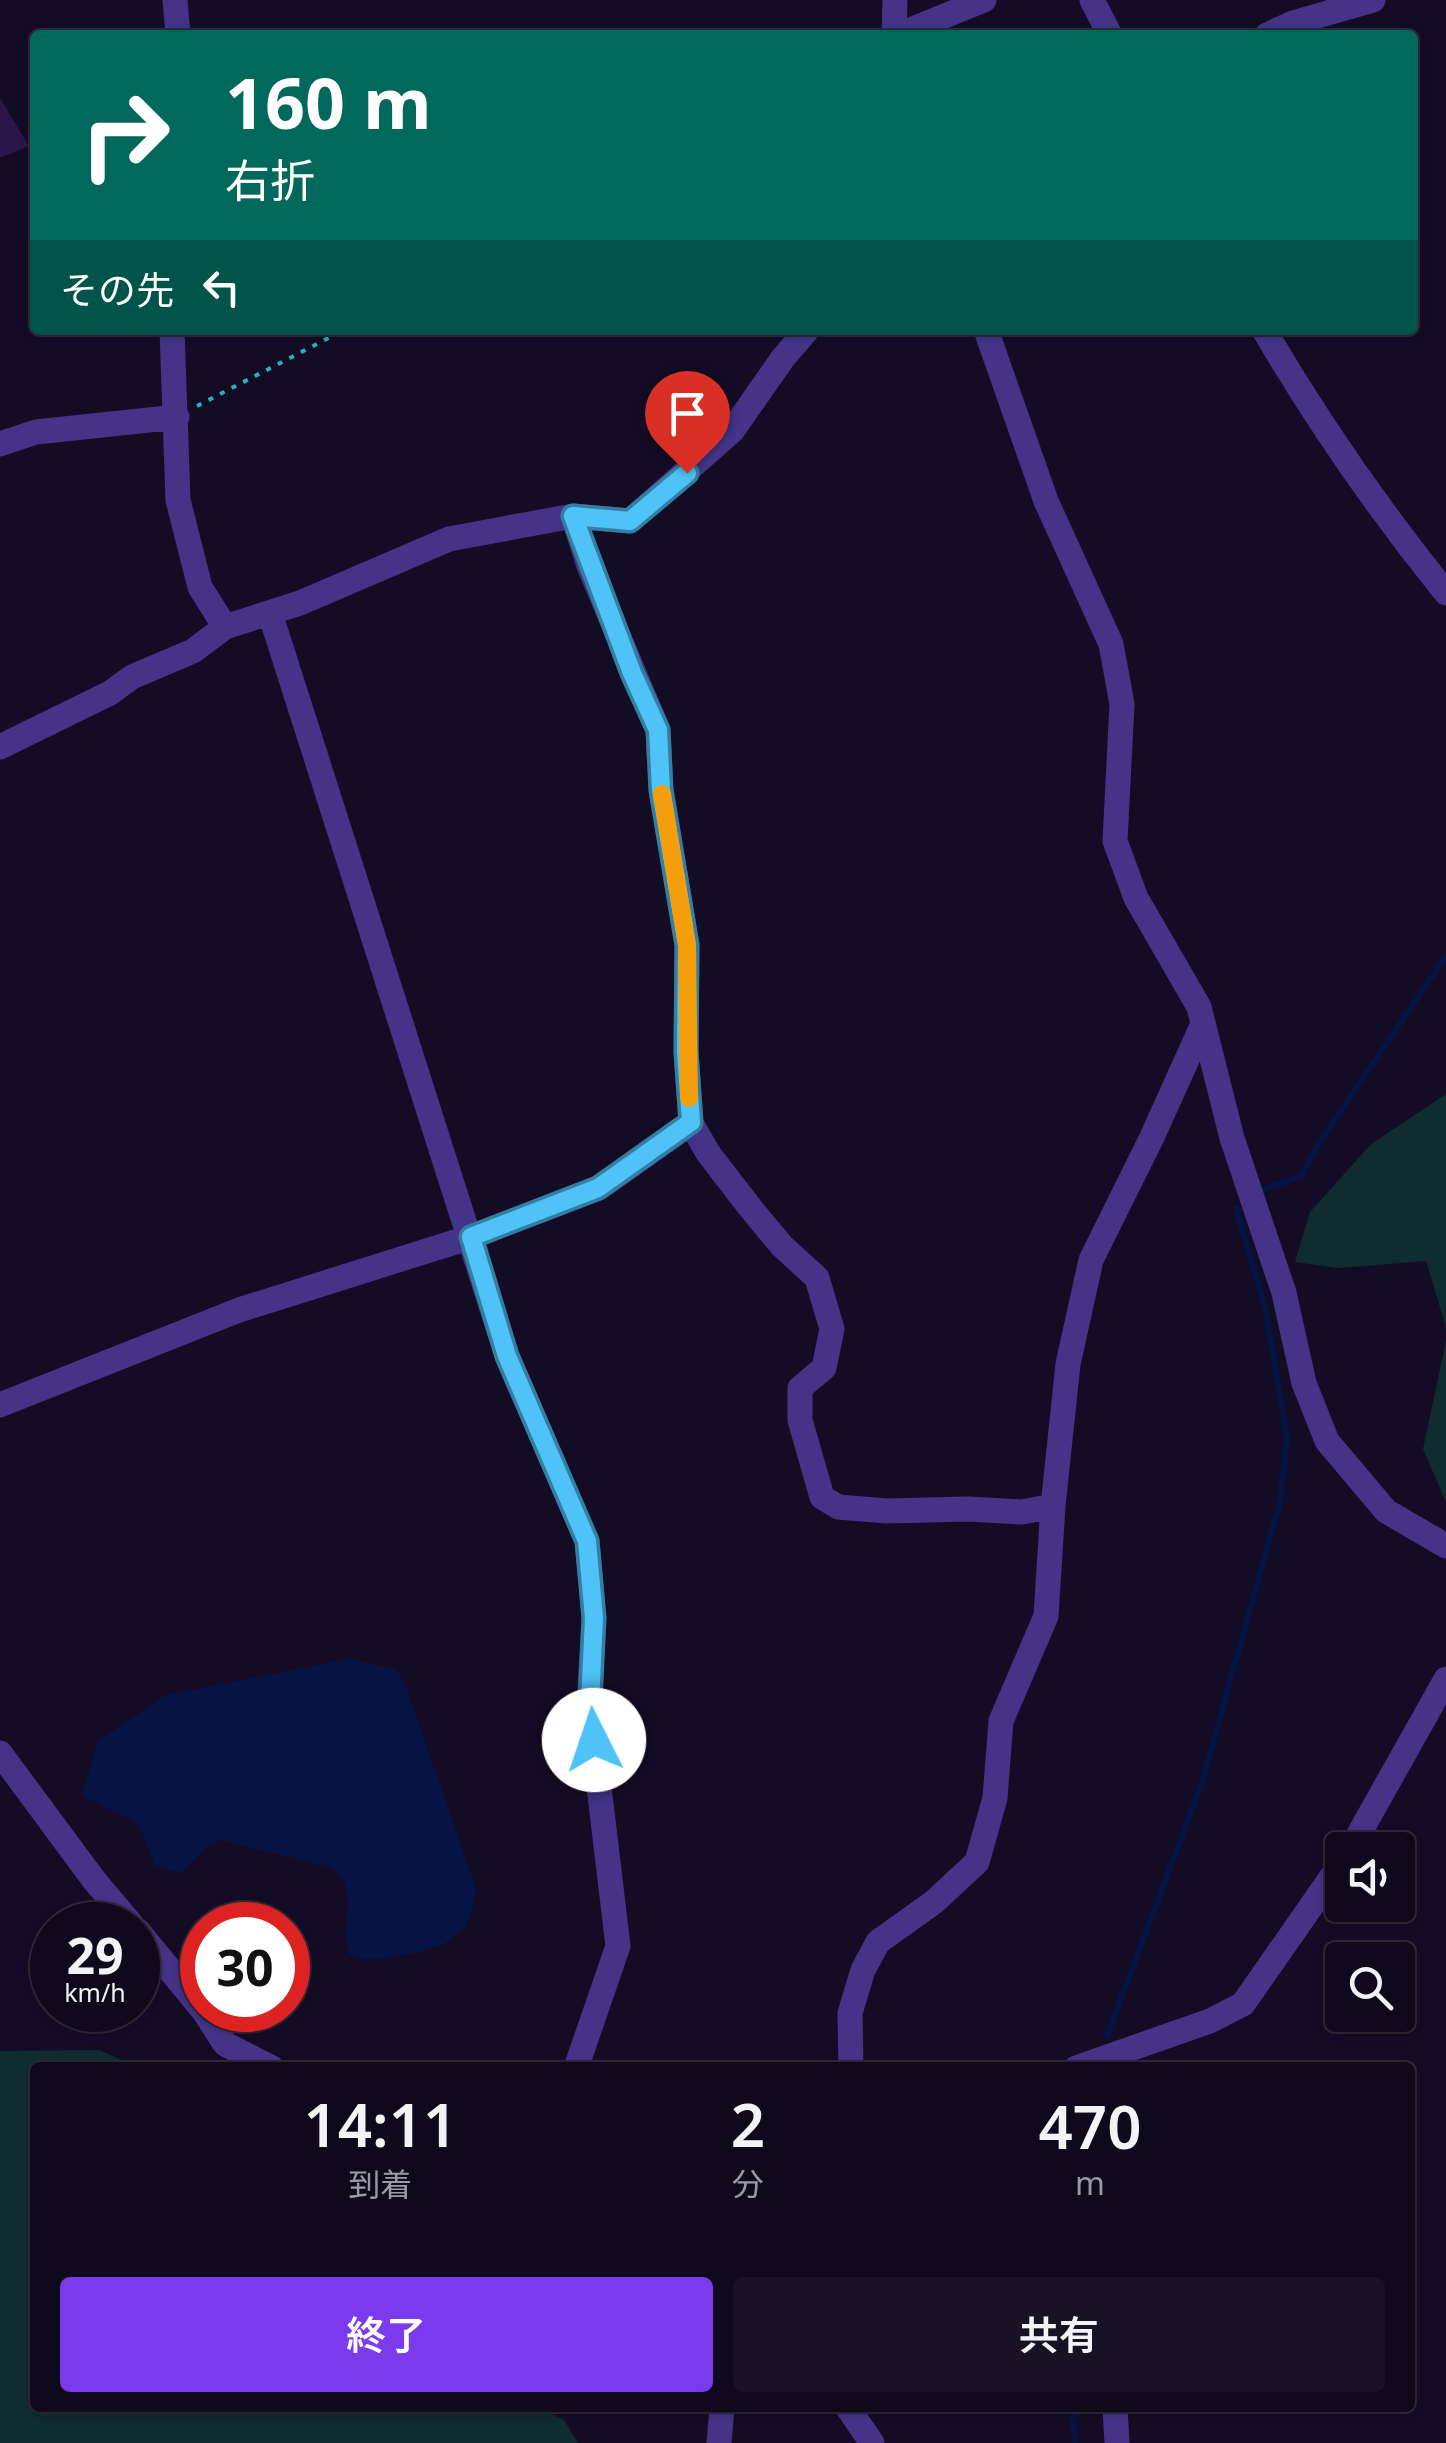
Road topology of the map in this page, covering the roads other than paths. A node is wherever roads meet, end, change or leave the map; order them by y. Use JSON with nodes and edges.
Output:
{"nodes":[{"id":1,"x":175,"y":0,"type":"edge"},
{"id":2,"x":895,"y":0,"type":"edge"},
{"id":3,"x":984,"y":0,"type":"edge"},
{"id":4,"x":1092,"y":0,"type":"edge"},
{"id":5,"x":1372,"y":0,"type":"edge"},
{"id":6,"x":1288,"y":11,"type":"edge"},
{"id":7,"x":178,"y":30,"type":"edge"},
{"id":8,"x":896,"y":30,"type":"edge"},
{"id":9,"x":909,"y":30,"type":"edge"},
{"id":10,"x":1107,"y":30,"type":"edge"},
{"id":11,"x":1271,"y":30,"type":"edge"},
{"id":12,"x":172,"y":335,"type":"edge"},
{"id":13,"x":804,"y":335,"type":"edge"},
{"id":14,"x":988,"y":335,"type":"edge"},
{"id":15,"x":1267,"y":335,"type":"edge"},
{"id":16,"x":178,"y":416,"type":"junction"},
{"id":17,"x":0,"y":444,"type":"edge"},
{"id":18,"x":573,"y":516,"type":"junction"},
{"id":19,"x":1446,"y":593,"type":"edge"},
{"id":20,"x":270,"y":613,"type":"junction"},
{"id":21,"x":225,"y":628,"type":"junction"},
{"id":22,"x":0,"y":747,"type":"edge"},
{"id":23,"x":1203,"y":1024,"type":"junction"},
{"id":24,"x":691,"y":1122,"type":"junction"},
{"id":25,"x":471,"y":1237,"type":"junction"},
{"id":26,"x":0,"y":1405,"type":"edge"},
{"id":27,"x":1052,"y":1506,"type":"junction"},
{"id":28,"x":1446,"y":1546,"type":"edge"},
{"id":29,"x":1446,"y":1678,"type":"edge"},
{"id":30,"x":0,"y":1753,"type":"edge"},
{"id":31,"x":1360,"y":1832,"type":"edge"},
{"id":32,"x":1325,"y":1886,"type":"edge"},
{"id":33,"x":113,"y":1902,"type":"edge"},
{"id":34,"x":160,"y":1957,"type":"edge"},
{"id":35,"x":180,"y":1981,"type":"edge"},
{"id":36,"x":218,"y":2032,"type":"edge"},
{"id":37,"x":260,"y":2062,"type":"edge"},
{"id":38,"x":578,"y":2062,"type":"edge"},
{"id":39,"x":851,"y":2062,"type":"edge"},
{"id":40,"x":1102,"y":2062,"type":"edge"},
{"id":41,"x":722,"y":2412,"type":"edge"},
{"id":42,"x":851,"y":2412,"type":"edge"},
{"id":43,"x":1115,"y":2412,"type":"edge"},
{"id":44,"x":719,"y":2443,"type":"edge"},
{"id":45,"x":872,"y":2443,"type":"edge"},
{"id":46,"x":1117,"y":2443,"type":"edge"}],
"edges":[{"from":1,"to":7,"type":"street"},
{"from":2,"to":8,"type":"street"},
{"from":3,"to":9,"type":"street"},
{"from":4,"to":10,"type":"street"},
{"from":5,"to":6,"type":"street"},
{"from":6,"to":11,"type":"street"},
{"from":12,"to":16,"type":"street"},
{"from":13,"to":18,"type":"street"},
{"from":14,"to":23,"type":"street"},
{"from":15,"to":19,"type":"street"},
{"from":16,"to":17,"type":"street"},
{"from":16,"to":21,"type":"street"},
{"from":18,"to":20,"type":"street"},
{"from":18,"to":24,"type":"street"},
{"from":20,"to":21,"type":"street"},
{"from":20,"to":25,"type":"street"},
{"from":21,"to":22,"type":"street"},
{"from":23,"to":27,"type":"street"},
{"from":23,"to":28,"type":"street"},
{"from":24,"to":25,"type":"street"},
{"from":24,"to":27,"type":"street"},
{"from":25,"to":26,"type":"street"},
{"from":25,"to":38,"type":"street"},
{"from":27,"to":39,"type":"street"},
{"from":29,"to":31,"type":"street"},
{"from":30,"to":33,"type":"street"},
{"from":32,"to":40,"type":"street"},
{"from":34,"to":35,"type":"street"},
{"from":36,"to":37,"type":"street"},
{"from":41,"to":44,"type":"street"},
{"from":42,"to":45,"type":"street"},
{"from":43,"to":46,"type":"street"}]}
